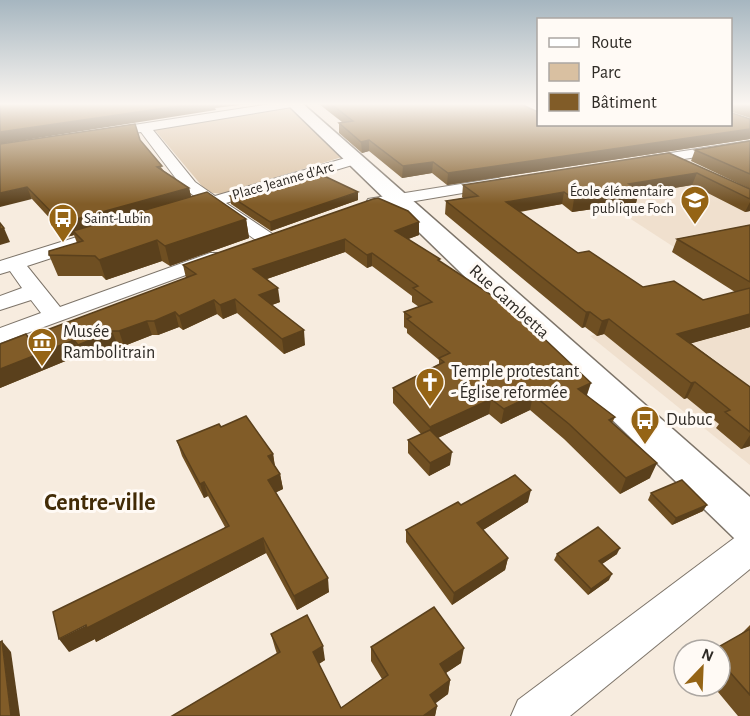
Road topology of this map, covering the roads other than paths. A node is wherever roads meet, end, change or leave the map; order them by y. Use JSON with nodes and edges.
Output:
{"nodes":[{"id":1,"x":152,"y":137,"type":"edge"},
{"id":2,"x":329,"y":137,"type":"edge"},
{"id":3,"x":750,"y":145,"type":"edge"},
{"id":4,"x":668,"y":158,"type":"junction"},
{"id":5,"x":354,"y":160,"type":"junction"},
{"id":6,"x":634,"y":163,"type":"edge"},
{"id":7,"x":688,"y":167,"type":"edge"},
{"id":8,"x":509,"y":182,"type":"edge"},
{"id":9,"x":397,"y":199,"type":"junction"},
{"id":10,"x":211,"y":201,"type":"junction"},
{"id":11,"x":358,"y":208,"type":"edge"},
{"id":12,"x":169,"y":215,"type":"edge"},
{"id":13,"x":124,"y":228,"type":"edge"},
{"id":14,"x":290,"y":231,"type":"edge"},
{"id":15,"x":267,"y":239,"type":"junction"},
{"id":16,"x":7,"y":266,"type":"edge"},
{"id":17,"x":32,"y":287,"type":"junction"},
{"id":18,"x":0,"y":293,"type":"edge"},
{"id":19,"x":0,"y":303,"type":"edge"},
{"id":20,"x":55,"y":316,"type":"junction"},
{"id":21,"x":0,"y":336,"type":"edge"},
{"id":22,"x":750,"y":524,"type":"edge"},
{"id":23,"x":750,"y":547,"type":"edge"},
{"id":24,"x":534,"y":716,"type":"edge"}],
"edges":[{"from":1,"to":10,"type":"street"},
{"from":2,"to":5,"type":"main road","name":"Rue Gambetta"},
{"from":3,"to":4,"type":"street"},
{"from":4,"to":6,"type":"street"},
{"from":4,"to":7,"type":"street"},
{"from":5,"to":9,"type":"main road","name":"Rue Gambetta"},
{"from":5,"to":10,"type":"street","name":"Place Jeanne d'Arc"},
{"from":8,"to":9,"type":"street"},
{"from":9,"to":11,"type":"street"},
{"from":9,"to":22,"type":"main road","name":"Rue Gambetta"},
{"from":10,"to":12,"type":"street","name":"Place Jeanne d'Arc"},
{"from":10,"to":15,"type":"street","name":"Place Jeanne d'Arc"},
{"from":13,"to":16,"type":"street"},
{"from":14,"to":15,"type":"street"},
{"from":15,"to":20,"type":"street"},
{"from":16,"to":17,"type":"street"},
{"from":17,"to":18,"type":"street"},
{"from":17,"to":19,"type":"street"},
{"from":17,"to":20,"type":"street"},
{"from":20,"to":21,"type":"street"},
{"from":23,"to":24,"type":"street"}]}
